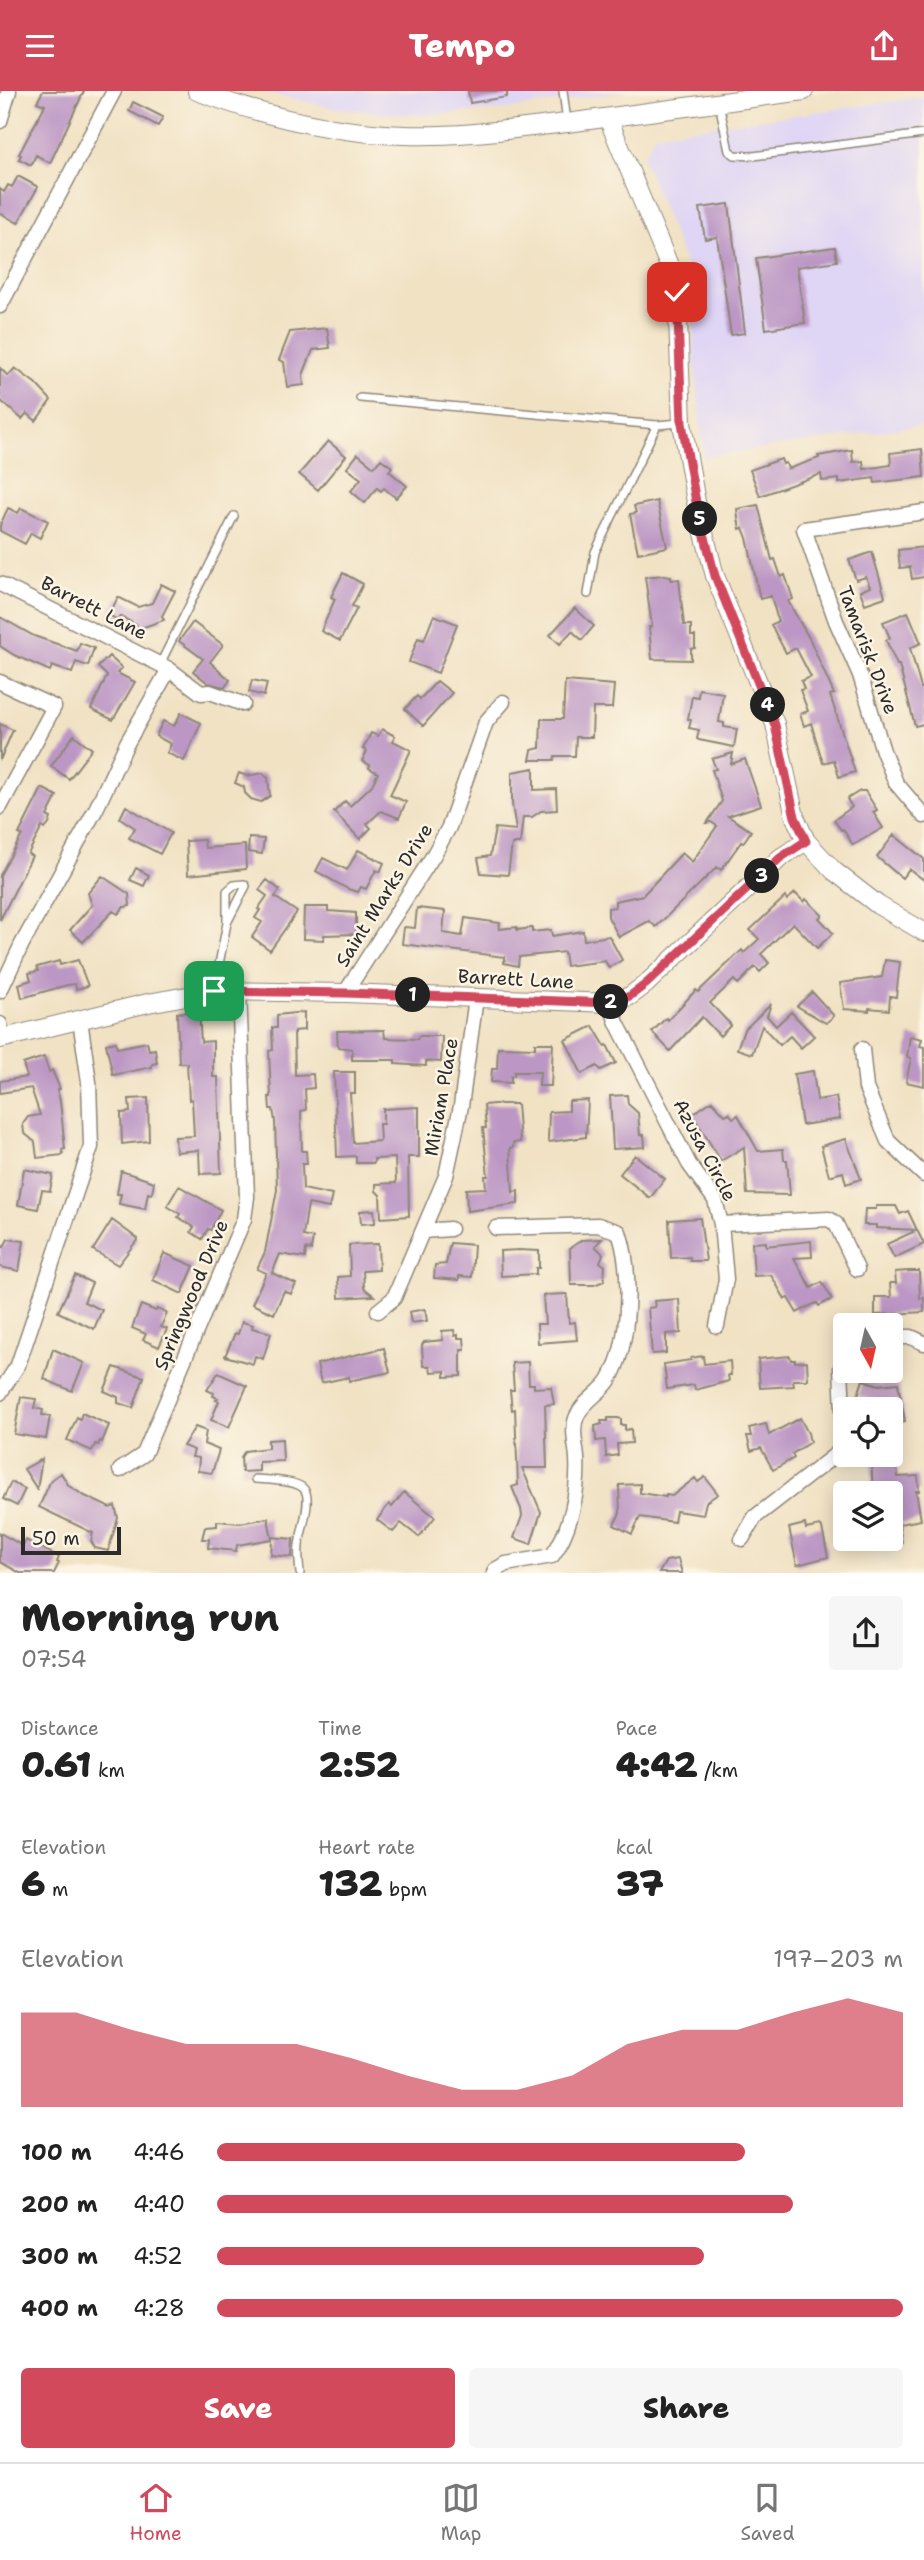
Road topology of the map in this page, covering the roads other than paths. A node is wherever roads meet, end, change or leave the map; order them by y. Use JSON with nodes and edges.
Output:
{"nodes":[{"id":1,"x":9,"y":91,"type":"edge"},
{"id":2,"x":114,"y":91,"type":"edge"},
{"id":3,"x":197,"y":91,"type":"edge"},
{"id":4,"x":563,"y":91,"type":"edge"},
{"id":5,"x":804,"y":91,"type":"edge"},
{"id":6,"x":719,"y":103,"type":"junction"},
{"id":7,"x":608,"y":118,"type":"junction"},
{"id":8,"x":0,"y":121,"type":"edge"},
{"id":9,"x":568,"y":123,"type":"junction"},
{"id":10,"x":924,"y":134,"type":"edge"},
{"id":11,"x":0,"y":306,"type":"edge"},
{"id":12,"x":360,"y":398,"type":"dead end"},
{"id":13,"x":682,"y":423,"type":"junction"},
{"id":14,"x":657,"y":425,"type":"junction"},
{"id":15,"x":924,"y":512,"type":"edge"},
{"id":16,"x":234,"y":516,"type":"dead end"},
{"id":17,"x":0,"y":583,"type":"edge"},
{"id":18,"x":588,"y":594,"type":"dead end"},
{"id":19,"x":164,"y":667,"type":"junction"},
{"id":20,"x":0,"y":682,"type":"edge"},
{"id":21,"x":503,"y":702,"type":"dead end"},
{"id":22,"x":243,"y":704,"type":"dead end"},
{"id":23,"x":0,"y":807,"type":"edge"},
{"id":24,"x":924,"y":816,"type":"edge"},
{"id":25,"x":806,"y":841,"type":"junction"},
{"id":26,"x":227,"y":923,"type":"junction"},
{"id":27,"x":924,"y":932,"type":"edge"},
{"id":28,"x":0,"y":991,"type":"edge"},
{"id":29,"x":214,"y":991,"type":"junction"},
{"id":30,"x":239,"y":991,"type":"junction"},
{"id":31,"x":345,"y":993,"type":"junction"},
{"id":32,"x":476,"y":998,"type":"junction"},
{"id":33,"x":610,"y":1003,"type":"junction"},
{"id":34,"x":80,"y":1020,"type":"junction"},
{"id":35,"x":1,"y":1034,"type":"edge"},
{"id":36,"x":862,"y":1049,"type":"dead end"},
{"id":37,"x":924,"y":1175,"type":"edge"},
{"id":38,"x":722,"y":1224,"type":"junction"},
{"id":39,"x":496,"y":1228,"type":"dead end"},
{"id":40,"x":450,"y":1229,"type":"dead end"},
{"id":41,"x":423,"y":1231,"type":"junction"},
{"id":42,"x":857,"y":1269,"type":"dead end"},
{"id":43,"x":378,"y":1311,"type":"dead end"},
{"id":44,"x":718,"y":1326,"type":"dead end"},
{"id":45,"x":903,"y":1337,"type":"edge"},
{"id":46,"x":924,"y":1343,"type":"edge"},
{"id":47,"x":842,"y":1383,"type":"edge"},
{"id":48,"x":0,"y":1393,"type":"edge"},
{"id":49,"x":120,"y":1470,"type":"dead end"},
{"id":50,"x":255,"y":1479,"type":"dead end"},
{"id":51,"x":742,"y":1539,"type":"dead end"},
{"id":52,"x":300,"y":1573,"type":"edge"},
{"id":53,"x":494,"y":1573,"type":"edge"}],
"edges":[{"from":1,"to":8,"type":"street"},
{"from":2,"to":11,"type":"street"},
{"from":3,"to":9,"type":"street"},
{"from":4,"to":9,"type":"lane"},
{"from":5,"to":6,"type":"street"},
{"from":6,"to":7,"type":"street"},
{"from":6,"to":10,"type":"lane"},
{"from":7,"to":9,"type":"street"},
{"from":7,"to":13,"type":"street"},
{"from":12,"to":14,"type":"lane"},
{"from":13,"to":14,"type":"lane"},
{"from":13,"to":25,"type":"street"},
{"from":14,"to":18,"type":"lane"},
{"from":15,"to":24,"type":"street","name":"Tamarisk Drive"},
{"from":16,"to":19,"type":"lane"},
{"from":17,"to":19,"type":"street","name":"Barrett Lane"},
{"from":19,"to":22,"type":"street","name":"Barrett Lane"},
{"from":19,"to":28,"type":"street"},
{"from":20,"to":23,"type":"street"},
{"from":21,"to":31,"type":"street","name":"Saint Marks Drive"},
{"from":25,"to":27,"type":"street"},
{"from":25,"to":33,"type":"street","name":"Barrett Lane"},
{"from":26,"to":26,"type":"lane"},
{"from":26,"to":29,"type":"lane"},
{"from":29,"to":30,"type":"street","name":"Barrett Lane"},
{"from":29,"to":34,"type":"street","name":"Barrett Lane"},
{"from":30,"to":31,"type":"street","name":"Barrett Lane"},
{"from":30,"to":49,"type":"street","name":"Springwood Drive"},
{"from":31,"to":32,"type":"street","name":"Barrett Lane"},
{"from":32,"to":33,"type":"street","name":"Barrett Lane"},
{"from":32,"to":41,"type":"street","name":"Miriam Place"},
{"from":33,"to":38,"type":"street","name":"Azusa Circle"},
{"from":34,"to":35,"type":"street","name":"Barrett Lane"},
{"from":34,"to":48,"type":"street"},
{"from":36,"to":37,"type":"street"},
{"from":38,"to":42,"type":"street"},
{"from":38,"to":44,"type":"street","name":"Azusa Circle"},
{"from":39,"to":53,"type":"street"},
{"from":40,"to":41,"type":"street"},
{"from":41,"to":43,"type":"street","name":"Miriam Place"},
{"from":45,"to":46,"type":"street"},
{"from":47,"to":51,"type":"street"},
{"from":50,"to":52,"type":"lane"}]}
